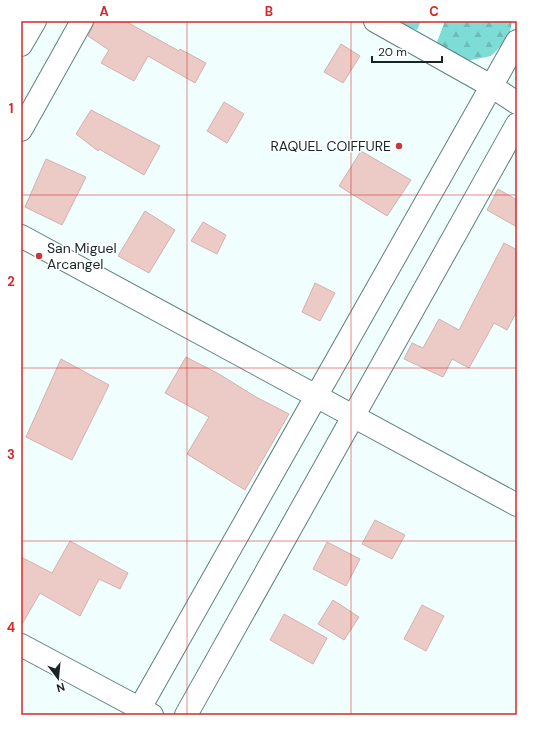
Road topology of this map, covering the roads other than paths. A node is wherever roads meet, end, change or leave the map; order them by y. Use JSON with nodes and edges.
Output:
{"nodes":[{"id":1,"x":35,"y":21,"type":"edge"},
{"id":2,"x":82,"y":21,"type":"edge"},
{"id":3,"x":375,"y":21,"type":"edge"},
{"id":4,"x":517,"y":41,"type":"edge"},
{"id":5,"x":21,"y":45,"type":"edge"},
{"id":6,"x":492,"y":86,"type":"junction"},
{"id":7,"x":517,"y":103,"type":"edge"},
{"id":8,"x":517,"y":124,"type":"edge"},
{"id":9,"x":21,"y":130,"type":"edge"},
{"id":10,"x":21,"y":236,"type":"edge"},
{"id":11,"x":316,"y":396,"type":"junction"},
{"id":12,"x":353,"y":416,"type":"junction"},
{"id":13,"x":517,"y":505,"type":"edge"},
{"id":14,"x":21,"y":645,"type":"edge"},
{"id":15,"x":142,"y":713,"type":"edge"},
{"id":16,"x":186,"y":715,"type":"edge"}],
"edges":[{"from":1,"to":5,"type":"street"},
{"from":2,"to":9,"type":"street"},
{"from":3,"to":6,"type":"street"},
{"from":4,"to":6,"type":"street"},
{"from":6,"to":7,"type":"street"},
{"from":6,"to":11,"type":"street"},
{"from":8,"to":12,"type":"street"},
{"from":10,"to":11,"type":"street"},
{"from":11,"to":12,"type":"street"},
{"from":11,"to":15,"type":"street"},
{"from":12,"to":13,"type":"street"},
{"from":12,"to":16,"type":"street"},
{"from":14,"to":15,"type":"street"}]}
